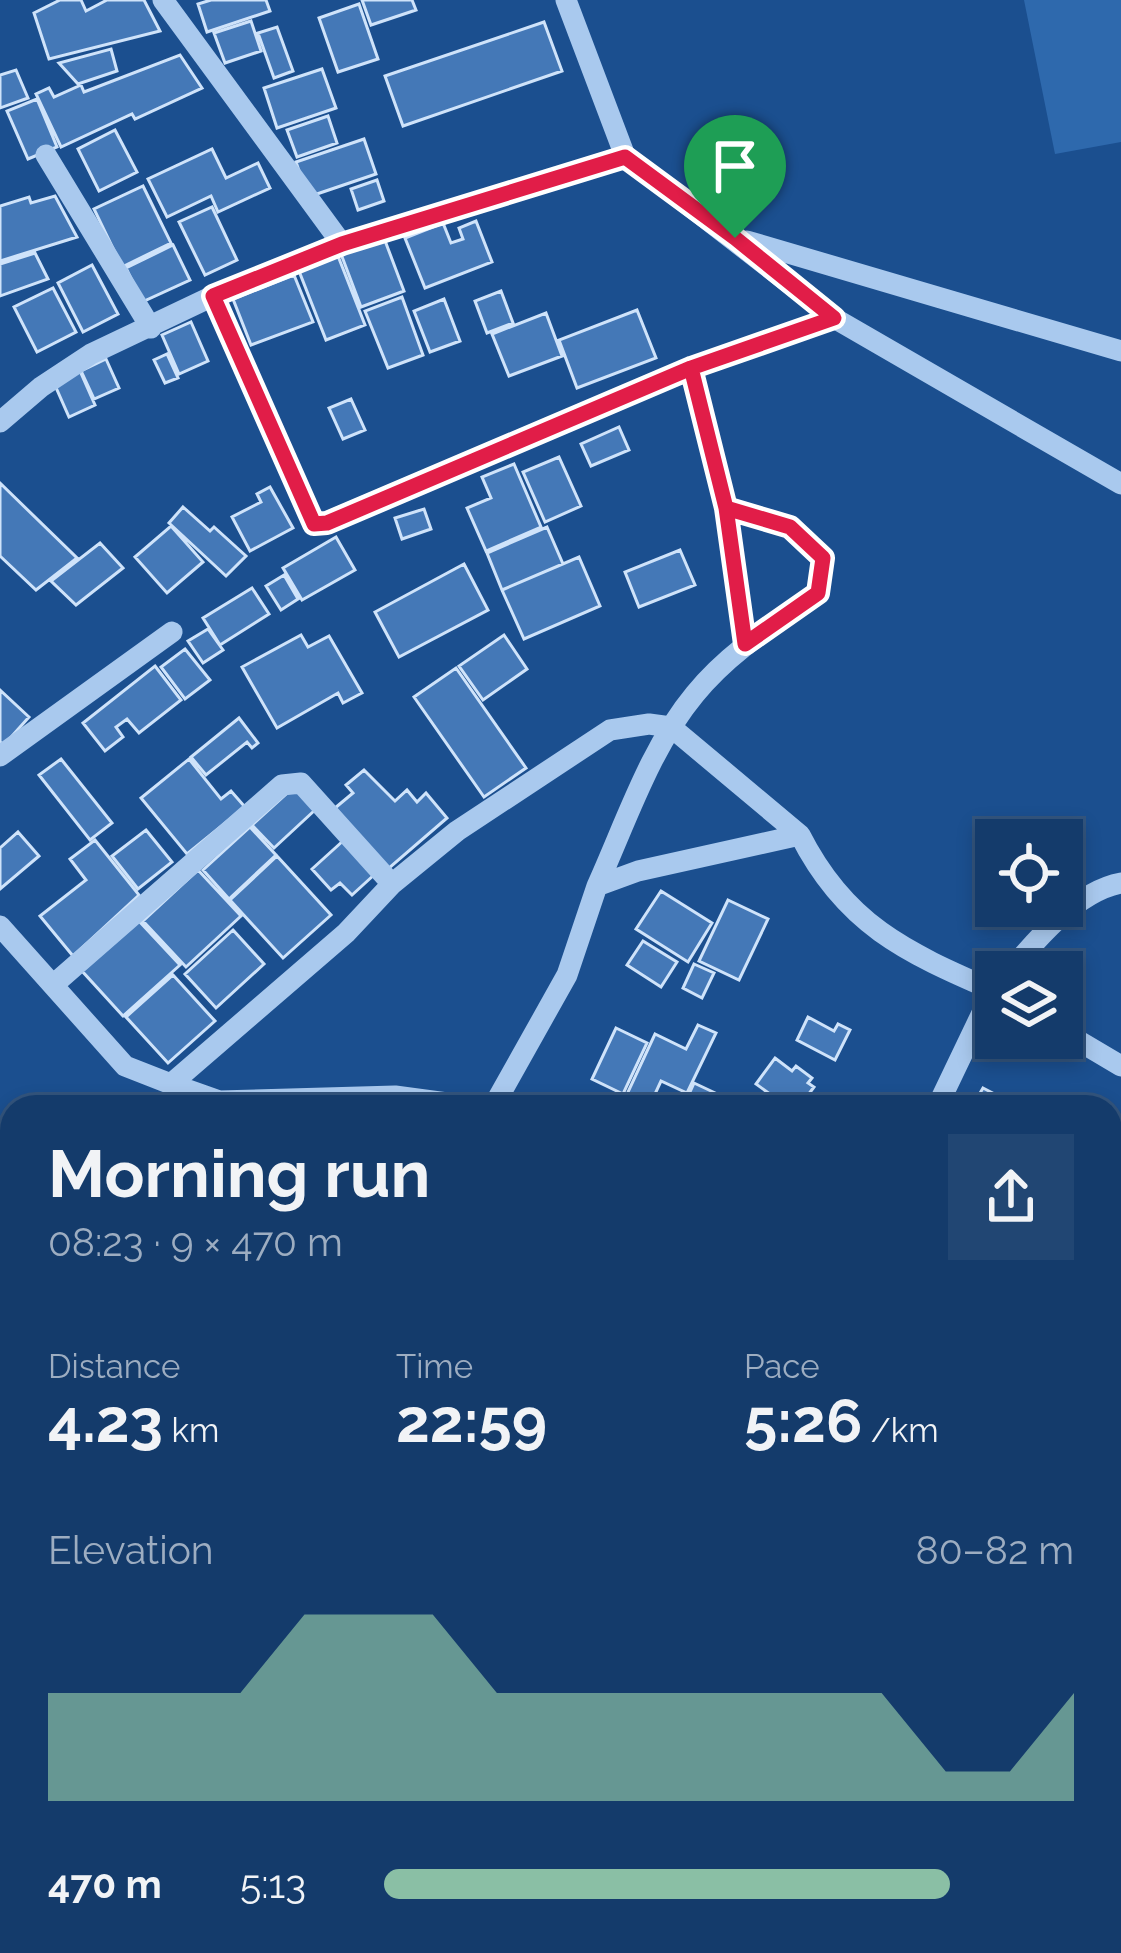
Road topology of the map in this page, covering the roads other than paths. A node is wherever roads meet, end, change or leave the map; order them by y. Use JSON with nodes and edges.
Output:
{"nodes":[{"id":1,"x":566,"y":0,"type":"edge"},
{"id":2,"x":169,"y":1,"type":"edge"},
{"id":3,"x":46,"y":155,"type":"dead end"},
{"id":4,"x":625,"y":157,"type":"junction"},
{"id":5,"x":735,"y":238,"type":"junction"},
{"id":6,"x":342,"y":244,"type":"junction"},
{"id":7,"x":213,"y":296,"type":"junction"},
{"id":8,"x":834,"y":318,"type":"junction"},
{"id":9,"x":151,"y":328,"type":"junction"},
{"id":10,"x":1121,"y":351,"type":"edge"},
{"id":11,"x":691,"y":368,"type":"junction"},
{"id":12,"x":0,"y":422,"type":"edge"},
{"id":13,"x":1121,"y":484,"type":"edge"},
{"id":14,"x":172,"y":632,"type":"dead end"},
{"id":15,"x":671,"y":727,"type":"junction"},
{"id":16,"x":0,"y":756,"type":"edge"},
{"id":17,"x":800,"y":835,"type":"junction"},
{"id":18,"x":392,"y":884,"type":"junction"},
{"id":19,"x":1121,"y":884,"type":"edge"},
{"id":20,"x":597,"y":886,"type":"junction"},
{"id":21,"x":0,"y":926,"type":"edge"},
{"id":22,"x":1026,"y":951,"type":"edge"},
{"id":23,"x":975,"y":982,"type":"edge"},
{"id":24,"x":53,"y":985,"type":"junction"},
{"id":25,"x":975,"y":1030,"type":"edge"},
{"id":26,"x":1083,"y":1043,"type":"edge"},
{"id":27,"x":1121,"y":1066,"type":"edge"},
{"id":28,"x":171,"y":1084,"type":"junction"},
{"id":29,"x":202,"y":1095,"type":"edge"},
{"id":30,"x":500,"y":1095,"type":"edge"},
{"id":31,"x":943,"y":1095,"type":"edge"}],
"edges":[{"from":1,"to":4,"type":"street"},
{"from":2,"to":6,"type":"street"},
{"from":3,"to":9,"type":"street"},
{"from":4,"to":5,"type":"street"},
{"from":4,"to":6,"type":"street"},
{"from":5,"to":8,"type":"street"},
{"from":5,"to":10,"type":"street"},
{"from":6,"to":7,"type":"street"},
{"from":7,"to":9,"type":"street"},
{"from":7,"to":11,"type":"street"},
{"from":8,"to":11,"type":"street"},
{"from":8,"to":13,"type":"street"},
{"from":9,"to":12,"type":"street"},
{"from":11,"to":15,"type":"street"},
{"from":14,"to":16,"type":"street"},
{"from":15,"to":17,"type":"street"},
{"from":15,"to":18,"type":"street"},
{"from":15,"to":20,"type":"street"},
{"from":17,"to":20,"type":"street"},
{"from":17,"to":23,"type":"street"},
{"from":18,"to":24,"type":"street"},
{"from":18,"to":28,"type":"street"},
{"from":19,"to":22,"type":"street"},
{"from":20,"to":30,"type":"street"},
{"from":21,"to":24,"type":"street"},
{"from":24,"to":28,"type":"street"},
{"from":25,"to":31,"type":"street"},
{"from":26,"to":27,"type":"street"},
{"from":28,"to":29,"type":"street"}]}
